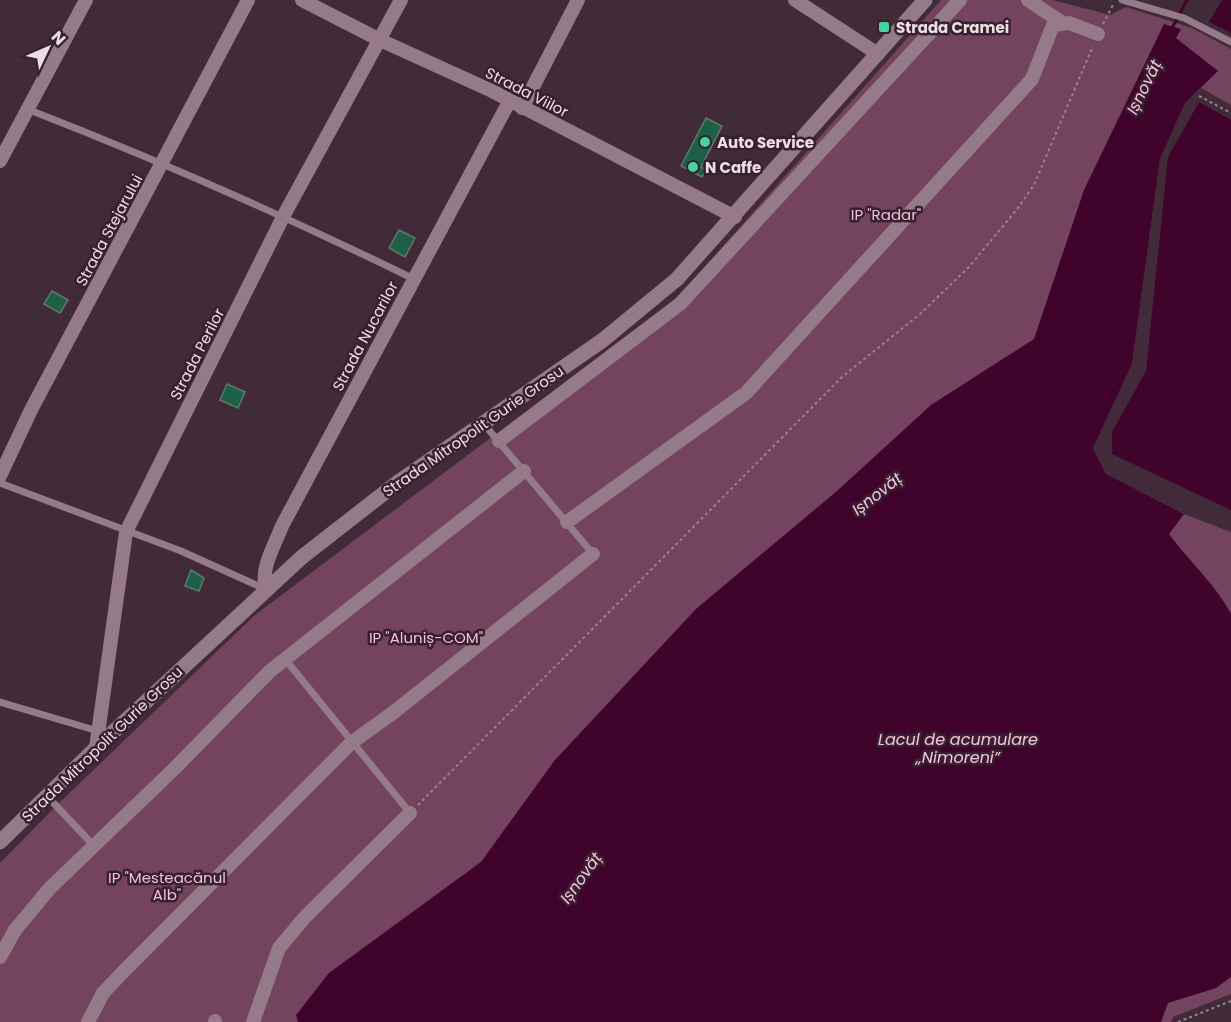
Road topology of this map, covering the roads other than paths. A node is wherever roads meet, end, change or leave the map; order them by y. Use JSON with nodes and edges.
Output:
{"nodes":[{"id":1,"x":86,"y":0,"type":"edge"},
{"id":2,"x":248,"y":0,"type":"edge"},
{"id":3,"x":302,"y":0,"type":"edge"},
{"id":4,"x":401,"y":0,"type":"edge"},
{"id":5,"x":578,"y":0,"type":"edge"},
{"id":6,"x":795,"y":0,"type":"edge"},
{"id":7,"x":925,"y":0,"type":"edge"},
{"id":8,"x":960,"y":0,"type":"edge"},
{"id":9,"x":1028,"y":0,"type":"edge"},
{"id":10,"x":1122,"y":0,"type":"edge"},
{"id":11,"x":1061,"y":22,"type":"junction"},
{"id":12,"x":1098,"y":34,"type":"road end"},
{"id":13,"x":380,"y":40,"type":"junction"},
{"id":14,"x":1231,"y":42,"type":"edge"},
{"id":15,"x":878,"y":54,"type":"junction"},
{"id":16,"x":509,"y":102,"type":"junction"},
{"id":17,"x":522,"y":108,"type":"junction"},
{"id":18,"x":27,"y":109,"type":"junction"},
{"id":19,"x":0,"y":161,"type":"edge"},
{"id":20,"x":164,"y":162,"type":"junction"},
{"id":21,"x":284,"y":215,"type":"junction"},
{"id":22,"x":735,"y":217,"type":"junction"},
{"id":23,"x":414,"y":279,"type":"junction"},
{"id":24,"x":483,"y":423,"type":"junction"},
{"id":25,"x":500,"y":441,"type":"junction"},
{"id":26,"x":524,"y":471,"type":"junction"},
{"id":27,"x":0,"y":476,"type":"edge"},
{"id":28,"x":0,"y":483,"type":"edge"},
{"id":29,"x":567,"y":522,"type":"junction"},
{"id":30,"x":126,"y":532,"type":"junction"},
{"id":31,"x":593,"y":554,"type":"joint"},
{"id":32,"x":266,"y":590,"type":"junction"},
{"id":33,"x":285,"y":660,"type":"junction"},
{"id":34,"x":0,"y":702,"type":"edge"},
{"id":35,"x":98,"y":731,"type":"junction"},
{"id":36,"x":351,"y":743,"type":"junction"},
{"id":37,"x":96,"y":748,"type":"junction"},
{"id":38,"x":47,"y":796,"type":"junction"},
{"id":39,"x":410,"y":813,"type":"joint"},
{"id":40,"x":0,"y":842,"type":"edge"},
{"id":41,"x":94,"y":846,"type":"junction"},
{"id":42,"x":0,"y":957,"type":"edge"},
{"id":43,"x":88,"y":1022,"type":"edge"},
{"id":44,"x":253,"y":1022,"type":"edge"}],
"edges":[{"from":1,"to":18,"type":"street"},
{"from":2,"to":20,"type":"street","name":"Strada Stejarului"},
{"from":3,"to":13,"type":"street","name":"Strada Viilor"},
{"from":4,"to":13,"type":"street","name":"Strada Perilor"},
{"from":5,"to":17,"type":"street"},
{"from":6,"to":15,"type":"street"},
{"from":7,"to":15,"type":"main road","name":"Strada Mitropolit Gurie Grosu"},
{"from":8,"to":25,"type":"street"},
{"from":9,"to":11,"type":"street"},
{"from":10,"to":14,"type":"lane"},
{"from":11,"to":12,"type":"street"},
{"from":11,"to":29,"type":"street"},
{"from":13,"to":16,"type":"street","name":"Strada Viilor"},
{"from":13,"to":21,"type":"street","name":"Strada Perilor"},
{"from":15,"to":22,"type":"main road","name":"Strada Mitropolit Gurie Grosu"},
{"from":16,"to":17,"type":"street","name":"Strada Viilor"},
{"from":16,"to":23,"type":"street","name":"Strada Nucarilor"},
{"from":17,"to":22,"type":"street","name":"Strada Viilor"},
{"from":18,"to":19,"type":"street"},
{"from":18,"to":20,"type":"lane"},
{"from":20,"to":21,"type":"lane"},
{"from":20,"to":27,"type":"street","name":"Strada Stejarului"},
{"from":21,"to":23,"type":"lane"},
{"from":21,"to":30,"type":"street","name":"Strada Perilor"},
{"from":22,"to":24,"type":"main road","name":"Strada Mitropolit Gurie Grosu"},
{"from":23,"to":32,"type":"street","name":"Strada Nucarilor"},
{"from":24,"to":25,"type":"lane"},
{"from":24,"to":32,"type":"main road","name":"Strada Mitropolit Gurie Grosu"},
{"from":25,"to":26,"type":"lane"},
{"from":26,"to":29,"type":"lane"},
{"from":26,"to":33,"type":"street"},
{"from":28,"to":30,"type":"lane"},
{"from":29,"to":31,"type":"lane"},
{"from":30,"to":32,"type":"lane"},
{"from":30,"to":35,"type":"street","name":"Strada Perilor"},
{"from":31,"to":36,"type":"street"},
{"from":32,"to":37,"type":"main road","name":"Strada Mitropolit Gurie Grosu"},
{"from":33,"to":36,"type":"lane"},
{"from":33,"to":41,"type":"street"},
{"from":34,"to":35,"type":"lane"},
{"from":35,"to":37,"type":"street","name":"Strada Perilor"},
{"from":36,"to":39,"type":"lane"},
{"from":36,"to":43,"type":"street"},
{"from":37,"to":38,"type":"main road","name":"Strada Mitropolit Gurie Grosu"},
{"from":38,"to":40,"type":"main road","name":"Strada Mitropolit Gurie Grosu"},
{"from":38,"to":41,"type":"lane"},
{"from":39,"to":44,"type":"street"},
{"from":41,"to":42,"type":"street"}]}
